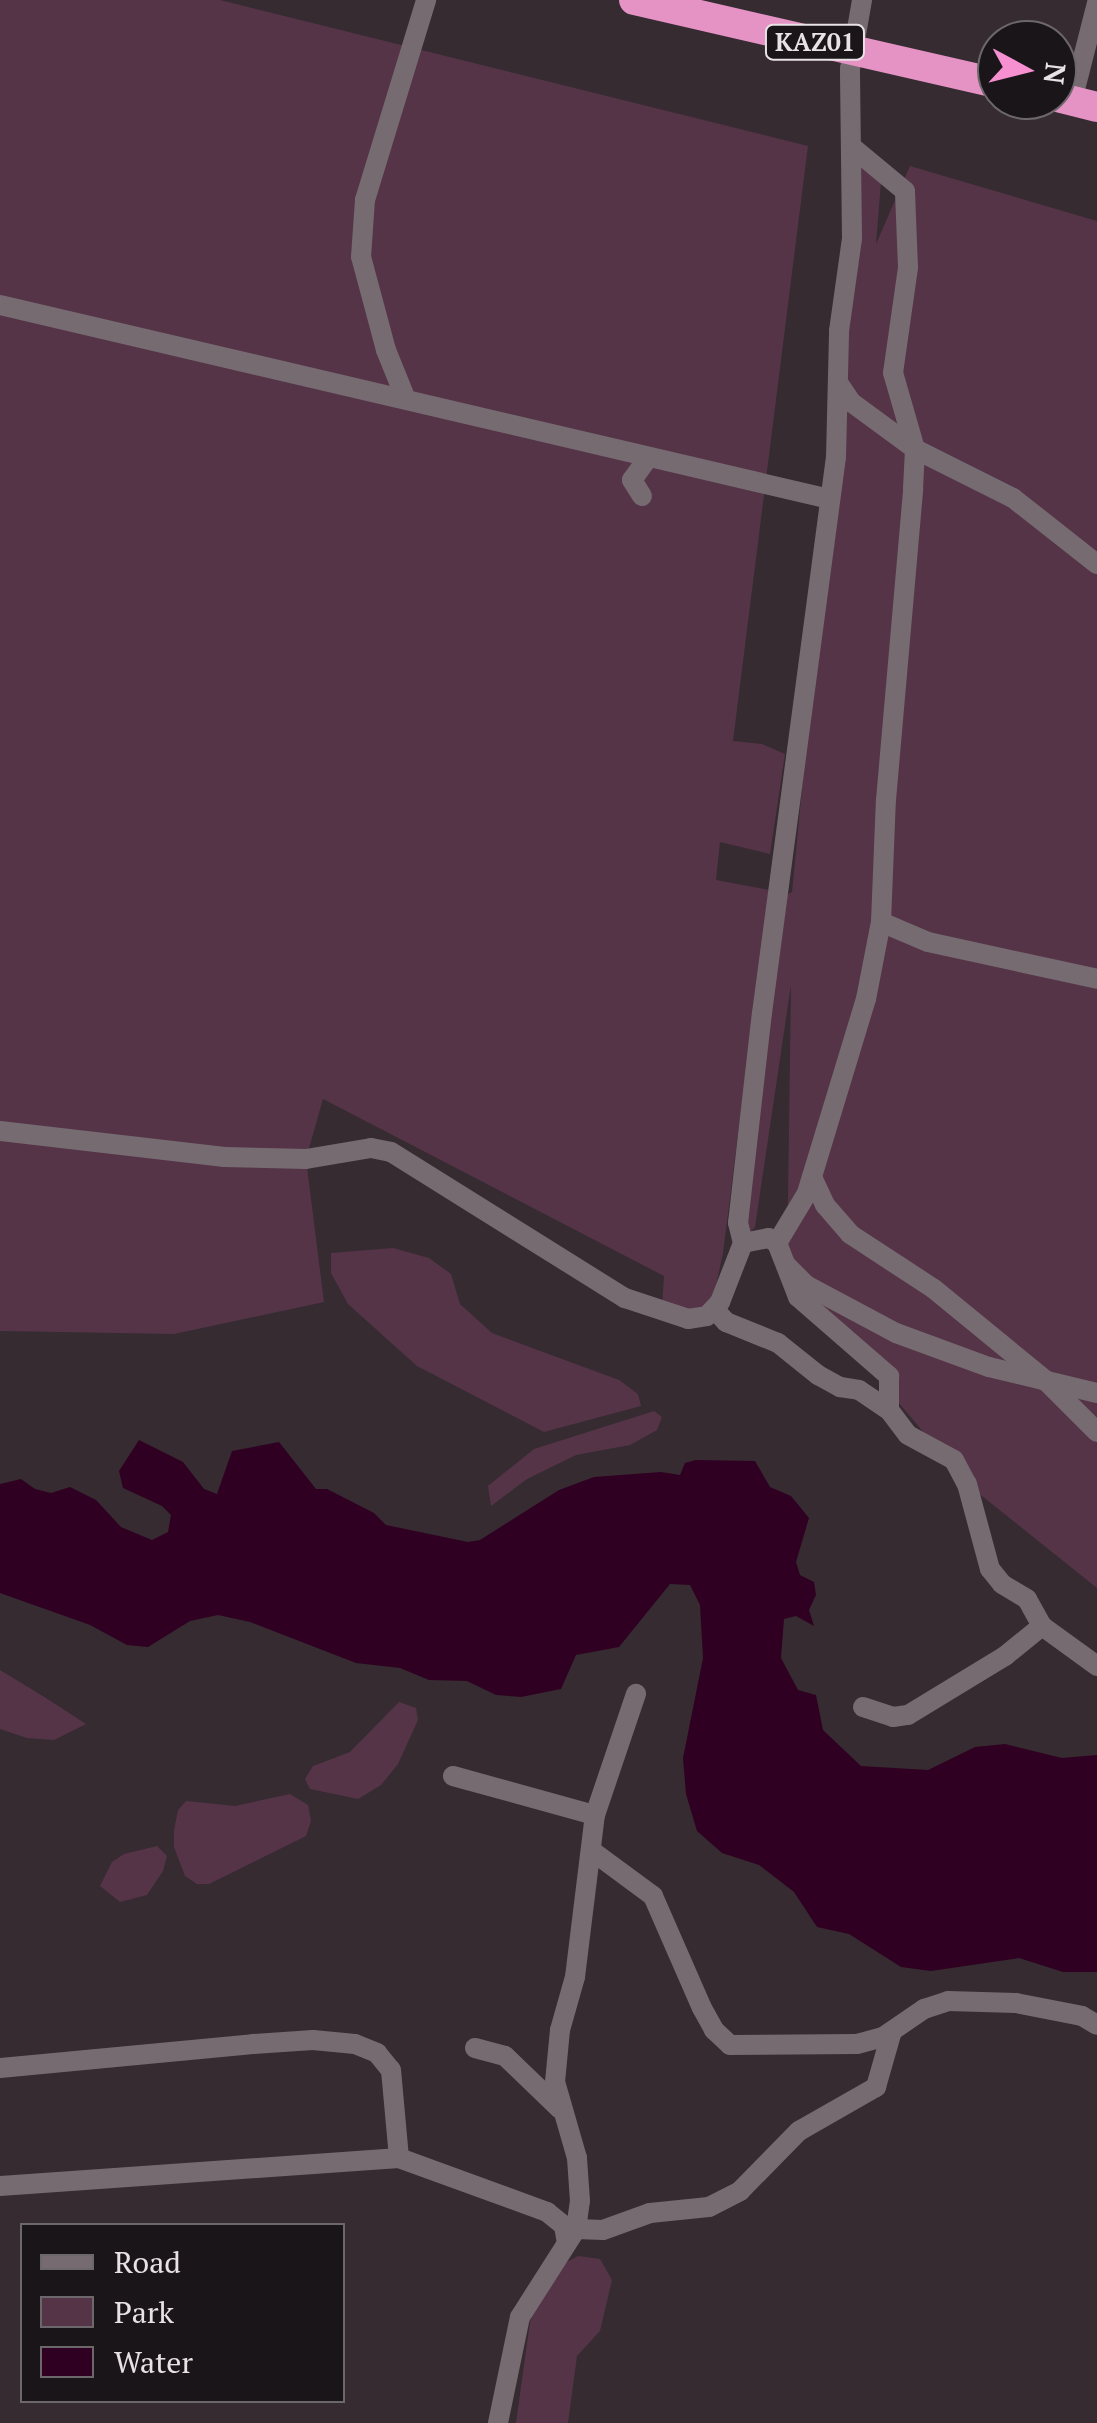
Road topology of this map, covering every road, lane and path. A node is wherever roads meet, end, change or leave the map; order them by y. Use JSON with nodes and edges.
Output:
{"nodes":[{"id":1,"x":426,"y":0,"type":"edge"},
{"id":2,"x":634,"y":0,"type":"edge"},
{"id":3,"x":862,"y":0,"type":"edge"},
{"id":4,"x":1097,"y":3,"type":"edge"},
{"id":5,"x":697,"y":7,"type":"edge"},
{"id":6,"x":852,"y":50,"type":"junction"},
{"id":7,"x":977,"y":79,"type":"edge"},
{"id":8,"x":1077,"y":93,"type":"edge"},
{"id":9,"x":853,"y":148,"type":"junction"},
{"id":10,"x":0,"y":305,"type":"edge"},
{"id":11,"x":839,"y":384,"type":"junction"},
{"id":12,"x":405,"y":397,"type":"junction"},
{"id":13,"x":915,"y":449,"type":"junction"},
{"id":14,"x":647,"y":458,"type":"junction"},
{"id":15,"x":642,"y":496,"type":"dead end"},
{"id":16,"x":830,"y":499,"type":"junction"},
{"id":17,"x":1097,"y":564,"type":"edge"},
{"id":18,"x":880,"y":922,"type":"junction"},
{"id":19,"x":1097,"y":980,"type":"edge"},
{"id":20,"x":0,"y":1130,"type":"edge"},
{"id":21,"x":812,"y":1177,"type":"junction"},
{"id":22,"x":777,"y":1242,"type":"junction"},
{"id":23,"x":743,"y":1244,"type":"junction"},
{"id":24,"x":786,"y":1265,"type":"junction"},
{"id":25,"x":714,"y":1309,"type":"junction"},
{"id":26,"x":1044,"y":1379,"type":"junction"},
{"id":27,"x":1097,"y":1393,"type":"edge"},
{"id":28,"x":889,"y":1410,"type":"junction"},
{"id":29,"x":1097,"y":1432,"type":"edge"},
{"id":30,"x":1042,"y":1626,"type":"junction"},
{"id":31,"x":1097,"y":1666,"type":"edge"},
{"id":32,"x":636,"y":1694,"type":"dead end"},
{"id":33,"x":863,"y":1707,"type":"dead end"},
{"id":34,"x":453,"y":1776,"type":"dead end"},
{"id":35,"x":595,"y":1815,"type":"junction"},
{"id":36,"x":592,"y":1851,"type":"junction"},
{"id":37,"x":1097,"y":2025,"type":"edge"},
{"id":38,"x":882,"y":2040,"type":"junction"},
{"id":39,"x":475,"y":2048,"type":"dead end"},
{"id":40,"x":0,"y":2068,"type":"edge"},
{"id":41,"x":562,"y":2110,"type":"junction"},
{"id":42,"x":399,"y":2158,"type":"junction"},
{"id":43,"x":0,"y":2186,"type":"edge"},
{"id":44,"x":571,"y":2236,"type":"junction"},
{"id":45,"x":498,"y":2423,"type":"edge"}],
"edges":[{"from":1,"to":12,"type":"street"},
{"from":2,"to":5,"type":"highway","number":"KАZ01"},
{"from":3,"to":6,"type":"street"},
{"from":4,"to":8,"type":"street"},
{"from":5,"to":6,"type":"highway","number":"KАZ01"},
{"from":6,"to":7,"type":"highway","number":"KАZ01"},
{"from":6,"to":9,"type":"street"},
{"from":9,"to":11,"type":"street"},
{"from":9,"to":13,"type":"street"},
{"from":10,"to":12,"type":"street"},
{"from":11,"to":13,"type":"street"},
{"from":11,"to":16,"type":"street"},
{"from":12,"to":14,"type":"street"},
{"from":13,"to":17,"type":"street"},
{"from":13,"to":18,"type":"street"},
{"from":14,"to":15,"type":"street"},
{"from":14,"to":16,"type":"street"},
{"from":16,"to":23,"type":"street"},
{"from":18,"to":19,"type":"street"},
{"from":18,"to":21,"type":"street"},
{"from":20,"to":25,"type":"street"},
{"from":21,"to":22,"type":"street"},
{"from":21,"to":26,"type":"street"},
{"from":22,"to":23,"type":"street"},
{"from":22,"to":24,"type":"street"},
{"from":23,"to":25,"type":"street"},
{"from":24,"to":26,"type":"street"},
{"from":24,"to":28,"type":"street"},
{"from":25,"to":28,"type":"street"},
{"from":26,"to":27,"type":"street"},
{"from":26,"to":29,"type":"street"},
{"from":28,"to":30,"type":"street"},
{"from":30,"to":31,"type":"street"},
{"from":30,"to":33,"type":"street"},
{"from":32,"to":35,"type":"street"},
{"from":34,"to":35,"type":"street"},
{"from":35,"to":36,"type":"street"},
{"from":36,"to":38,"type":"street"},
{"from":36,"to":41,"type":"street"},
{"from":37,"to":38,"type":"street"},
{"from":38,"to":44,"type":"street"},
{"from":39,"to":41,"type":"street"},
{"from":40,"to":42,"type":"street"},
{"from":41,"to":44,"type":"street"},
{"from":42,"to":43,"type":"street"},
{"from":42,"to":44,"type":"street"},
{"from":44,"to":45,"type":"street"}]}
